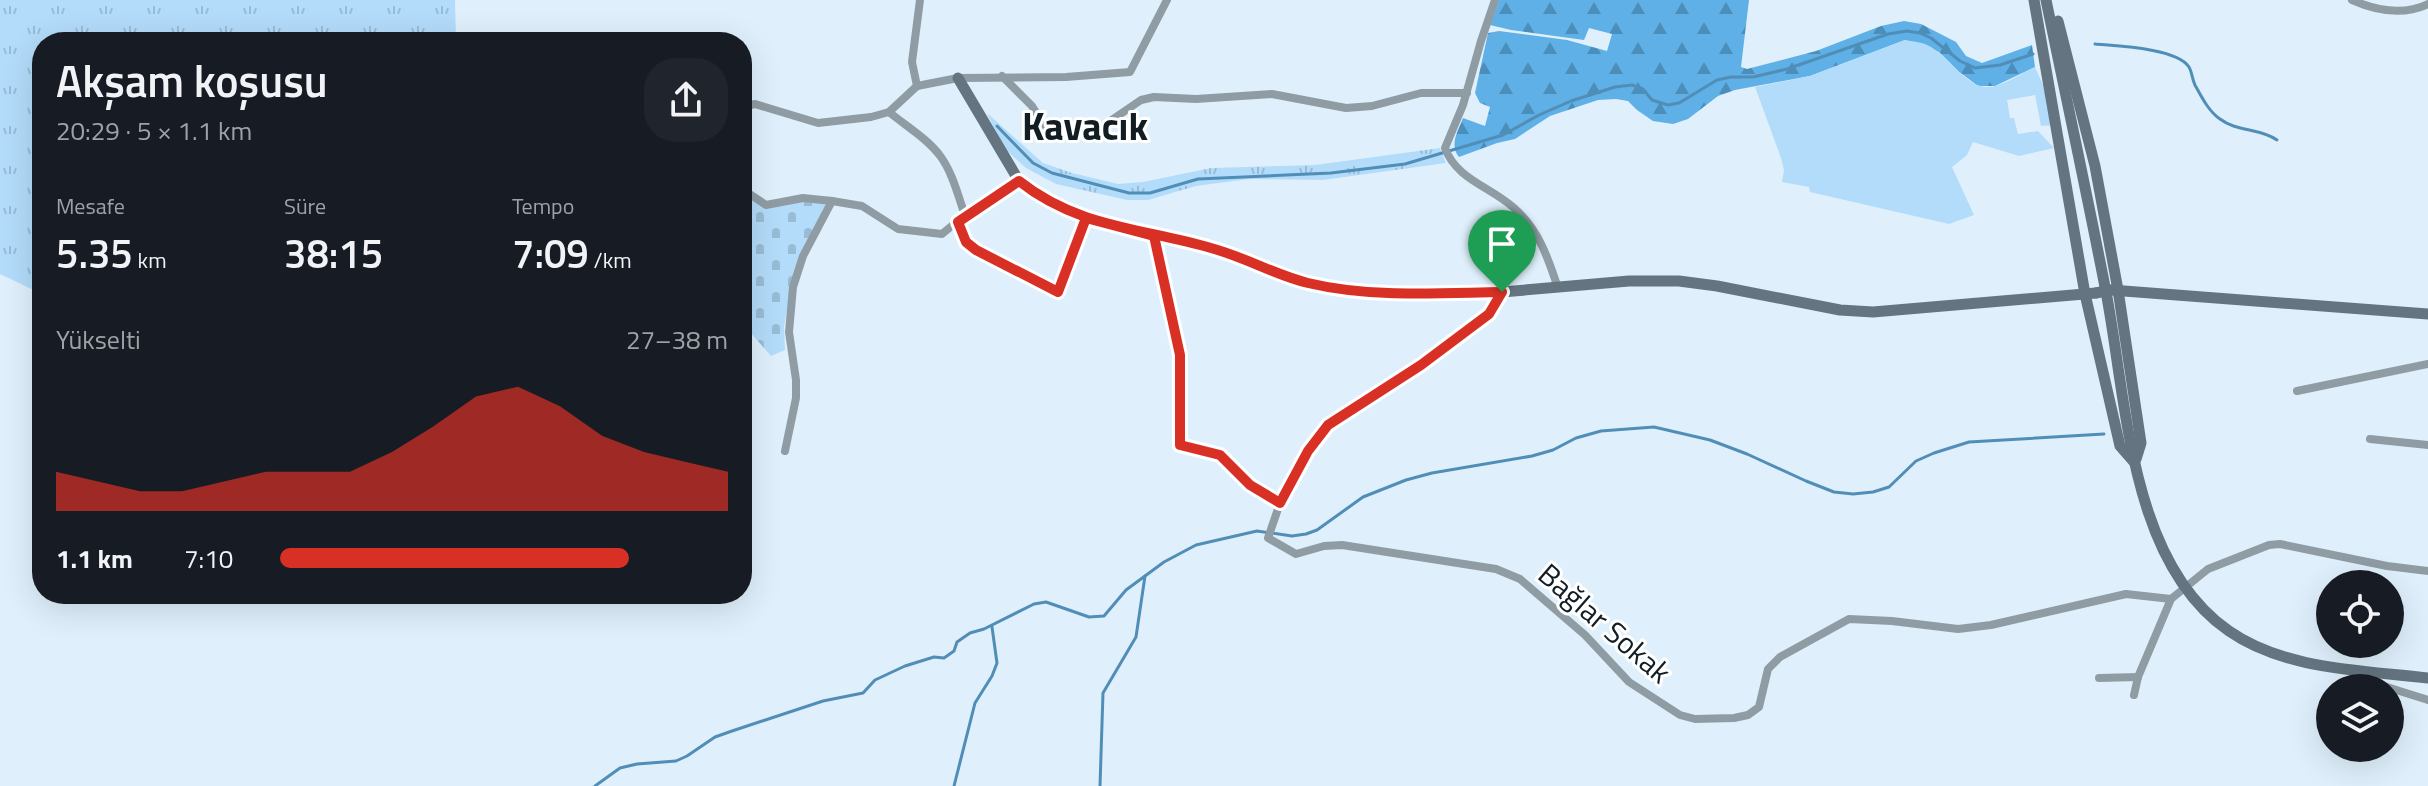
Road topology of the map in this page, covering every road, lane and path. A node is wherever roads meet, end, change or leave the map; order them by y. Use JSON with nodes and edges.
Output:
{"nodes":[{"id":1,"x":920,"y":0,"type":"edge"},
{"id":2,"x":1167,"y":0,"type":"edge"},
{"id":3,"x":1495,"y":0,"type":"edge"},
{"id":4,"x":2034,"y":0,"type":"edge"},
{"id":5,"x":2046,"y":0,"type":"edge"},
{"id":6,"x":2052,"y":0,"type":"edge"},
{"id":7,"x":2352,"y":0,"type":"edge"},
{"id":8,"x":2428,"y":4,"type":"edge"},
{"id":9,"x":1002,"y":76,"type":"junction"},
{"id":10,"x":958,"y":78,"type":"junction"},
{"id":11,"x":917,"y":86,"type":"junction"},
{"id":12,"x":1467,"y":93,"type":"junction"},
{"id":13,"x":752,"y":105,"type":"edge"},
{"id":14,"x":889,"y":112,"type":"junction"},
{"id":15,"x":1019,"y":181,"type":"junction"},
{"id":16,"x":752,"y":196,"type":"edge"},
{"id":17,"x":832,"y":201,"type":"junction"},
{"id":18,"x":965,"y":215,"type":"junction"},
{"id":19,"x":1086,"y":218,"type":"junction"},
{"id":20,"x":958,"y":222,"type":"junction"},
{"id":21,"x":1154,"y":236,"type":"junction"},
{"id":22,"x":1558,"y":288,"type":"junction"},
{"id":23,"x":2114,"y":290,"type":"junction"},
{"id":24,"x":1502,"y":292,"type":"junction"},
{"id":25,"x":2090,"y":293,"type":"junction"},
{"id":26,"x":2428,"y":314,"type":"edge"},
{"id":27,"x":2428,"y":364,"type":"edge"},
{"id":28,"x":2297,"y":391,"type":"dead end"},
{"id":29,"x":2370,"y":439,"type":"dead end"},
{"id":30,"x":2428,"y":445,"type":"edge"},
{"id":31,"x":785,"y":451,"type":"dead end"},
{"id":32,"x":2135,"y":463,"type":"junction"},
{"id":33,"x":1280,"y":503,"type":"junction"},
{"id":34,"x":2428,"y":571,"type":"edge"},
{"id":35,"x":2184,"y":587,"type":"junction"},
{"id":36,"x":2171,"y":599,"type":"junction"},
{"id":37,"x":2339,"y":667,"type":"junction"},
{"id":38,"x":2356,"y":674,"type":"edge"},
{"id":39,"x":2138,"y":677,"type":"junction"},
{"id":40,"x":2099,"y":678,"type":"dead end"},
{"id":41,"x":2428,"y":678,"type":"edge"},
{"id":42,"x":2404,"y":693,"type":"edge"},
{"id":43,"x":2134,"y":695,"type":"dead end"},
{"id":44,"x":2428,"y":700,"type":"edge"}],
"edges":[{"from":1,"to":11,"type":"street"},
{"from":2,"to":9,"type":"street"},
{"from":3,"to":12,"type":"street"},
{"from":4,"to":25,"type":"main road"},
{"from":5,"to":32,"type":"main road"},
{"from":6,"to":23,"type":"main road"},
{"from":7,"to":8,"type":"street"},
{"from":9,"to":10,"type":"street"},
{"from":9,"to":12,"type":"street"},
{"from":10,"to":11,"type":"street"},
{"from":10,"to":15,"type":"main road"},
{"from":11,"to":14,"type":"street"},
{"from":12,"to":22,"type":"street"},
{"from":13,"to":14,"type":"street"},
{"from":14,"to":18,"type":"street"},
{"from":15,"to":18,"type":"street"},
{"from":15,"to":19,"type":"main road"},
{"from":16,"to":17,"type":"street"},
{"from":17,"to":20,"type":"street"},
{"from":17,"to":31,"type":"street"},
{"from":18,"to":20,"type":"street"},
{"from":19,"to":20,"type":"street"},
{"from":19,"to":21,"type":"main road"},
{"from":21,"to":24,"type":"main road"},
{"from":21,"to":33,"type":"street"},
{"from":22,"to":24,"type":"main road"},
{"from":22,"to":25,"type":"main road"},
{"from":23,"to":25,"type":"main road","bridge":true},
{"from":23,"to":26,"type":"main road"},
{"from":23,"to":32,"type":"main road"},
{"from":24,"to":33,"type":"street"},
{"from":25,"to":32,"type":"main road"},
{"from":27,"to":28,"type":"street"},
{"from":29,"to":30,"type":"street"},
{"from":32,"to":35,"type":"main road"},
{"from":33,"to":36,"type":"street","name":"Bağlar Sokak"},
{"from":34,"to":35,"type":"street"},
{"from":35,"to":36,"type":"street"},
{"from":35,"to":37,"type":"main road"},
{"from":36,"to":39,"type":"street"},
{"from":37,"to":38,"type":"street"},
{"from":37,"to":41,"type":"main road"},
{"from":39,"to":40,"type":"street"},
{"from":39,"to":43,"type":"street"},
{"from":42,"to":44,"type":"street"}]}
